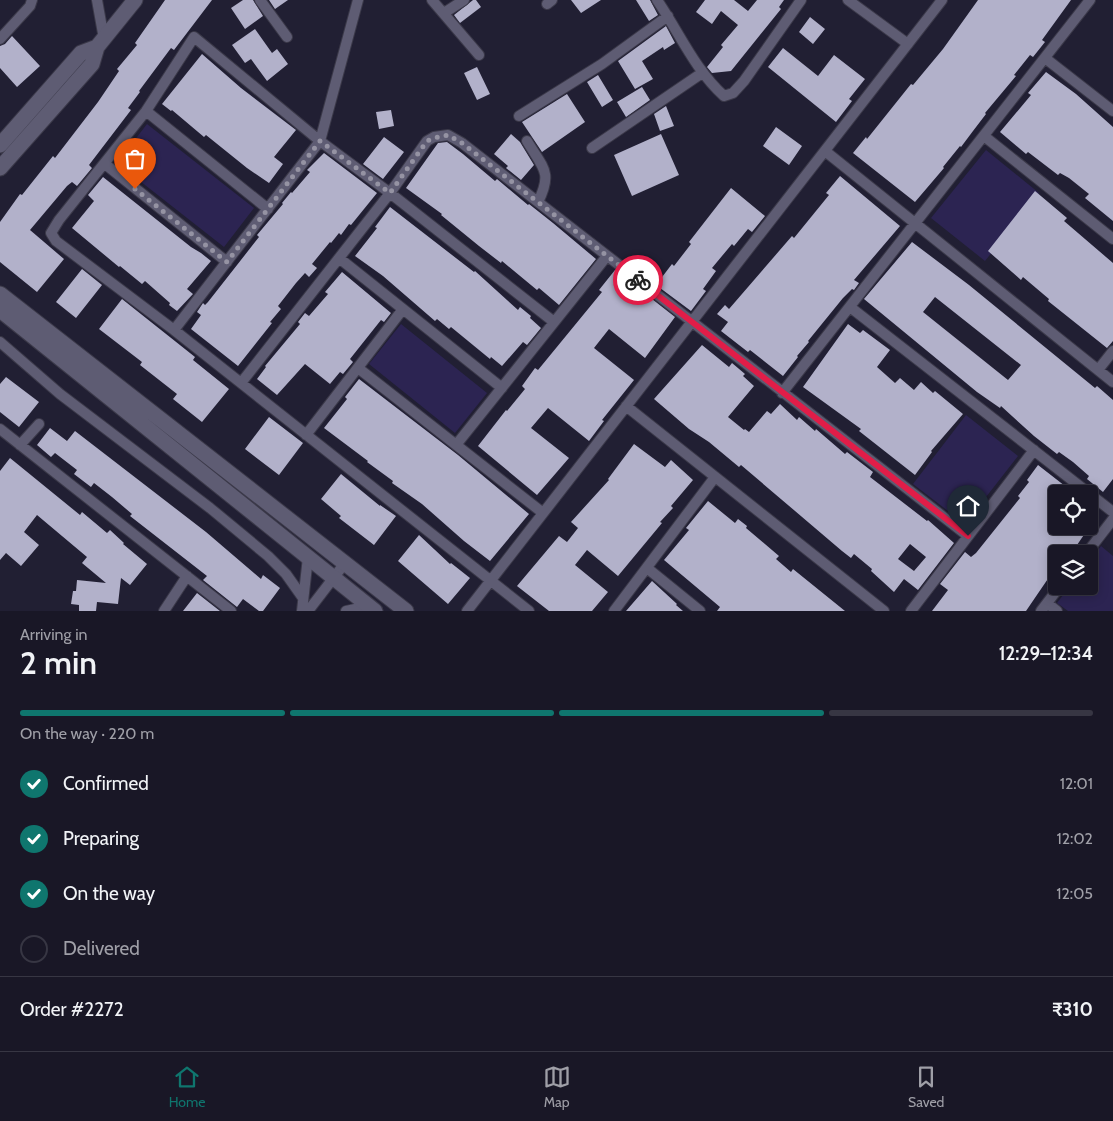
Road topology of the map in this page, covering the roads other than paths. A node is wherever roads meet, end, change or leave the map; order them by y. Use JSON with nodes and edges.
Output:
{"nodes":[{"id":1,"x":32,"y":0,"type":"edge"},
{"id":2,"x":97,"y":0,"type":"edge"},
{"id":3,"x":135,"y":0,"type":"edge"},
{"id":4,"x":260,"y":0,"type":"edge"},
{"id":5,"x":358,"y":0,"type":"edge"},
{"id":6,"x":432,"y":0,"type":"edge"},
{"id":7,"x":464,"y":0,"type":"edge"},
{"id":8,"x":657,"y":0,"type":"edge"},
{"id":9,"x":801,"y":0,"type":"edge"},
{"id":10,"x":848,"y":0,"type":"edge"},
{"id":11,"x":942,"y":0,"type":"edge"},
{"id":12,"x":1090,"y":0,"type":"edge"},
{"id":13,"x":444,"y":13,"type":"junction"},
{"id":14,"x":668,"y":16,"type":"junction"},
{"id":15,"x":287,"y":37,"type":"dead end"},
{"id":16,"x":0,"y":39,"type":"edge"},
{"id":17,"x":100,"y":43,"type":"junction"},
{"id":18,"x":908,"y":44,"type":"junction"},
{"id":19,"x":479,"y":55,"type":"dead end"},
{"id":20,"x":1045,"y":58,"type":"junction"},
{"id":21,"x":702,"y":73,"type":"junction"},
{"id":22,"x":146,"y":111,"type":"junction"},
{"id":23,"x":1113,"y":111,"type":"edge"},
{"id":24,"x":519,"y":116,"type":"dead end"},
{"id":25,"x":984,"y":136,"type":"junction"},
{"id":26,"x":320,"y":141,"type":"junction"},
{"id":27,"x":527,"y":141,"type":"dead end"},
{"id":28,"x":0,"y":145,"type":"edge"},
{"id":29,"x":592,"y":148,"type":"dead end"},
{"id":30,"x":825,"y":151,"type":"junction"},
{"id":31,"x":104,"y":164,"type":"junction"},
{"id":32,"x":0,"y":168,"type":"edge"},
{"id":33,"x":390,"y":193,"type":"junction"},
{"id":34,"x":538,"y":202,"type":"junction"},
{"id":35,"x":268,"y":209,"type":"junction"},
{"id":36,"x":915,"y":223,"type":"junction"},
{"id":37,"x":1113,"y":239,"type":"edge"},
{"id":38,"x":607,"y":256,"type":"junction"},
{"id":39,"x":339,"y":258,"type":"junction"},
{"id":40,"x":227,"y":262,"type":"junction"},
{"id":41,"x":0,"y":294,"type":"edge"},
{"id":42,"x":850,"y":307,"type":"junction"},
{"id":43,"x":404,"y":309,"type":"junction"},
{"id":44,"x":0,"y":310,"type":"edge"},
{"id":45,"x":554,"y":322,"type":"junction"},
{"id":46,"x":692,"y":323,"type":"junction"},
{"id":47,"x":174,"y":330,"type":"junction"},
{"id":48,"x":0,"y":342,"type":"edge"},
{"id":49,"x":1113,"y":351,"type":"edge"},
{"id":50,"x":358,"y":368,"type":"junction"},
{"id":51,"x":1098,"y":370,"type":"junction"},
{"id":52,"x":1113,"y":382,"type":"edge"},
{"id":53,"x":241,"y":383,"type":"junction"},
{"id":54,"x":502,"y":388,"type":"junction"},
{"id":55,"x":782,"y":393,"type":"junction"},
{"id":56,"x":626,"y":406,"type":"junction"},
{"id":57,"x":39,"y":424,"type":"dead end"},
{"id":58,"x":0,"y":428,"type":"edge"},
{"id":59,"x":306,"y":435,"type":"junction"},
{"id":60,"x":20,"y":445,"type":"junction"},
{"id":61,"x":456,"y":445,"type":"junction"},
{"id":62,"x":1034,"y":450,"type":"junction"},
{"id":63,"x":715,"y":477,"type":"junction"},
{"id":64,"x":1113,"y":512,"type":"edge"},
{"id":65,"x":544,"y":513,"type":"junction"},
{"id":66,"x":1113,"y":519,"type":"edge"},
{"id":67,"x":968,"y":536,"type":"junction"},
{"id":68,"x":1093,"y":545,"type":"edge"},
{"id":69,"x":308,"y":557,"type":"junction"},
{"id":70,"x":345,"y":563,"type":"junction"},
{"id":71,"x":646,"y":568,"type":"junction"},
{"id":72,"x":187,"y":576,"type":"junction"},
{"id":73,"x":333,"y":578,"type":"junction"},
{"id":74,"x":490,"y":581,"type":"junction"},
{"id":75,"x":1053,"y":595,"type":"edge"},
{"id":76,"x":303,"y":598,"type":"junction"},
{"id":77,"x":1044,"y":607,"type":"edge"},
{"id":78,"x":372,"y":609,"type":"edge"},
{"id":79,"x":164,"y":611,"type":"edge"},
{"id":80,"x":232,"y":611,"type":"edge"},
{"id":81,"x":302,"y":611,"type":"edge"},
{"id":82,"x":308,"y":611,"type":"edge"},
{"id":83,"x":346,"y":611,"type":"edge"},
{"id":84,"x":406,"y":611,"type":"edge"},
{"id":85,"x":467,"y":611,"type":"edge"},
{"id":86,"x":529,"y":611,"type":"edge"},
{"id":87,"x":614,"y":611,"type":"edge"},
{"id":88,"x":700,"y":611,"type":"edge"},
{"id":89,"x":884,"y":611,"type":"edge"},
{"id":90,"x":911,"y":611,"type":"edge"},
{"id":91,"x":1057,"y":611,"type":"edge"}],
"edges":[{"from":1,"to":16,"type":"street"},
{"from":2,"to":17,"type":"street"},
{"from":3,"to":17,"type":"main road"},
{"from":4,"to":15,"type":"street"},
{"from":5,"to":26,"type":"street"},
{"from":6,"to":13,"type":"street"},
{"from":7,"to":13,"type":"street"},
{"from":8,"to":14,"type":"street"},
{"from":9,"to":21,"type":"street"},
{"from":10,"to":18,"type":"street"},
{"from":11,"to":18,"type":"street"},
{"from":12,"to":20,"type":"street"},
{"from":13,"to":19,"type":"street"},
{"from":14,"to":21,"type":"street"},
{"from":14,"to":24,"type":"street"},
{"from":17,"to":28,"type":"main road"},
{"from":17,"to":32,"type":"main road"},
{"from":18,"to":30,"type":"street"},
{"from":20,"to":23,"type":"street"},
{"from":20,"to":25,"type":"street"},
{"from":21,"to":29,"type":"street"},
{"from":22,"to":26,"type":"street"},
{"from":22,"to":31,"type":"street"},
{"from":22,"to":35,"type":"street"},
{"from":25,"to":36,"type":"street"},
{"from":25,"to":37,"type":"street"},
{"from":26,"to":33,"type":"street"},
{"from":26,"to":35,"type":"street"},
{"from":27,"to":34,"type":"street"},
{"from":30,"to":36,"type":"street"},
{"from":30,"to":46,"type":"street"},
{"from":31,"to":40,"type":"street"},
{"from":31,"to":47,"type":"street"},
{"from":33,"to":34,"type":"street"},
{"from":33,"to":39,"type":"street"},
{"from":33,"to":45,"type":"street"},
{"from":34,"to":38,"type":"street"},
{"from":35,"to":40,"type":"street"},
{"from":36,"to":42,"type":"street"},
{"from":36,"to":51,"type":"street"},
{"from":38,"to":45,"type":"street"},
{"from":38,"to":46,"type":"street"},
{"from":39,"to":43,"type":"street"},
{"from":39,"to":53,"type":"street"},
{"from":40,"to":47,"type":"street"},
{"from":41,"to":70,"type":"main road"},
{"from":42,"to":55,"type":"street"},
{"from":42,"to":62,"type":"street"},
{"from":43,"to":50,"type":"street"},
{"from":43,"to":54,"type":"street"},
{"from":44,"to":69,"type":"main road"},
{"from":45,"to":54,"type":"street"},
{"from":46,"to":55,"type":"street"},
{"from":46,"to":56,"type":"street"},
{"from":47,"to":53,"type":"street"},
{"from":48,"to":76,"type":"street"},
{"from":49,"to":51,"type":"street"},
{"from":50,"to":59,"type":"street"},
{"from":50,"to":61,"type":"street"},
{"from":51,"to":52,"type":"street"},
{"from":53,"to":59,"type":"street"},
{"from":54,"to":61,"type":"street"},
{"from":55,"to":67,"type":"street"},
{"from":56,"to":63,"type":"street"},
{"from":56,"to":65,"type":"street"},
{"from":57,"to":60,"type":"street"},
{"from":58,"to":60,"type":"street"},
{"from":59,"to":74,"type":"street"},
{"from":60,"to":72,"type":"street"},
{"from":61,"to":65,"type":"street"},
{"from":62,"to":64,"type":"street"},
{"from":62,"to":67,"type":"street"},
{"from":63,"to":71,"type":"street"},
{"from":63,"to":89,"type":"street"},
{"from":65,"to":74,"type":"street"},
{"from":66,"to":68,"type":"street"},
{"from":67,"to":90,"type":"street"},
{"from":69,"to":73,"type":"main road"},
{"from":69,"to":76,"type":"street"},
{"from":70,"to":73,"type":"street"},
{"from":70,"to":84,"type":"main road"},
{"from":71,"to":87,"type":"street"},
{"from":71,"to":88,"type":"street"},
{"from":72,"to":79,"type":"street"},
{"from":72,"to":80,"type":"street"},
{"from":73,"to":78,"type":"main road"},
{"from":73,"to":82,"type":"street"},
{"from":74,"to":85,"type":"street"},
{"from":74,"to":86,"type":"street"},
{"from":75,"to":77,"type":"street"},
{"from":76,"to":81,"type":"street"},
{"from":77,"to":91,"type":"street"},
{"from":78,"to":83,"type":"street"}]}
